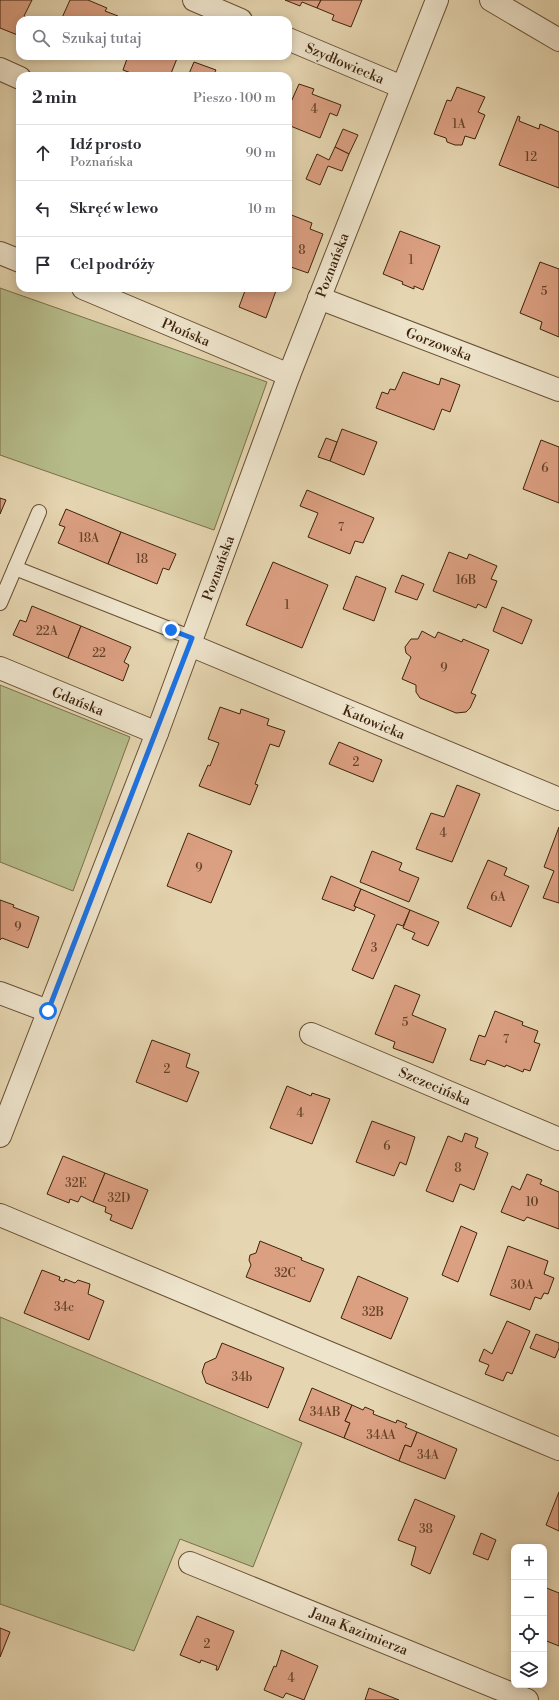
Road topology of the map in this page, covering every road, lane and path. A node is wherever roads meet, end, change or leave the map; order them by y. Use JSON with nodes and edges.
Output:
{"nodes":[{"id":1,"x":194,"y":0,"type":"edge"},
{"id":2,"x":437,"y":0,"type":"edge"},
{"id":3,"x":491,"y":0,"type":"edge"},
{"id":4,"x":232,"y":16,"type":"edge"},
{"id":5,"x":559,"y":40,"type":"edge"},
{"id":6,"x":292,"y":42,"type":"edge"},
{"id":7,"x":0,"y":69,"type":"edge"},
{"id":8,"x":16,"y":76,"type":"edge"},
{"id":9,"x":402,"y":87,"type":"junction"},
{"id":10,"x":0,"y":253,"type":"edge"},
{"id":11,"x":16,"y":259,"type":"edge"},
{"id":12,"x":92,"y":292,"type":"edge"},
{"id":13,"x":319,"y":298,"type":"junction"},
{"id":14,"x":289,"y":375,"type":"junction"},
{"id":15,"x":559,"y":390,"type":"edge"},
{"id":16,"x":39,"y":512,"type":"dead end"},
{"id":17,"x":15,"y":568,"type":"junction"},
{"id":18,"x":0,"y":603,"type":"edge"},
{"id":19,"x":191,"y":642,"type":"junction"},
{"id":20,"x":0,"y":668,"type":"edge"},
{"id":21,"x":156,"y":733,"type":"junction"},
{"id":22,"x":559,"y":799,"type":"edge"},
{"id":23,"x":0,"y":993,"type":"edge"},
{"id":24,"x":48,"y":1011,"type":"junction"},
{"id":25,"x":311,"y":1034,"type":"dead end"},
{"id":26,"x":0,"y":1136,"type":"edge"},
{"id":27,"x":559,"y":1139,"type":"edge"},
{"id":28,"x":0,"y":1214,"type":"edge"},
{"id":29,"x":559,"y":1449,"type":"edge"},
{"id":30,"x":190,"y":1563,"type":"dead end"},
{"id":31,"x":527,"y":1700,"type":"edge"}],
"edges":[{"from":1,"to":4,"type":"street"},
{"from":2,"to":9,"type":"street","name":"Poznańska"},
{"from":3,"to":5,"type":"street"},
{"from":6,"to":9,"type":"street","name":"Szydłowiecka"},
{"from":7,"to":8,"type":"street"},
{"from":9,"to":13,"type":"street","name":"Poznańska"},
{"from":10,"to":11,"type":"street"},
{"from":12,"to":14,"type":"street","name":"Płońska"},
{"from":13,"to":14,"type":"street","name":"Poznańska"},
{"from":13,"to":15,"type":"street","name":"Gorzowska"},
{"from":14,"to":19,"type":"street","name":"Poznańska"},
{"from":16,"to":17,"type":"lane"},
{"from":17,"to":18,"type":"lane"},
{"from":17,"to":19,"type":"lane"},
{"from":19,"to":21,"type":"street","name":"Poznańska"},
{"from":19,"to":22,"type":"street","name":"Katowicka"},
{"from":20,"to":21,"type":"street","name":"Gdańska"},
{"from":21,"to":24,"type":"street","name":"Poznańska"},
{"from":23,"to":24,"type":"street"},
{"from":24,"to":26,"type":"street","name":"Poznańska"},
{"from":25,"to":27,"type":"street","name":"Szczecińska"},
{"from":28,"to":29,"type":"street"},
{"from":30,"to":31,"type":"street","name":"Jana Kazimierza"}]}
